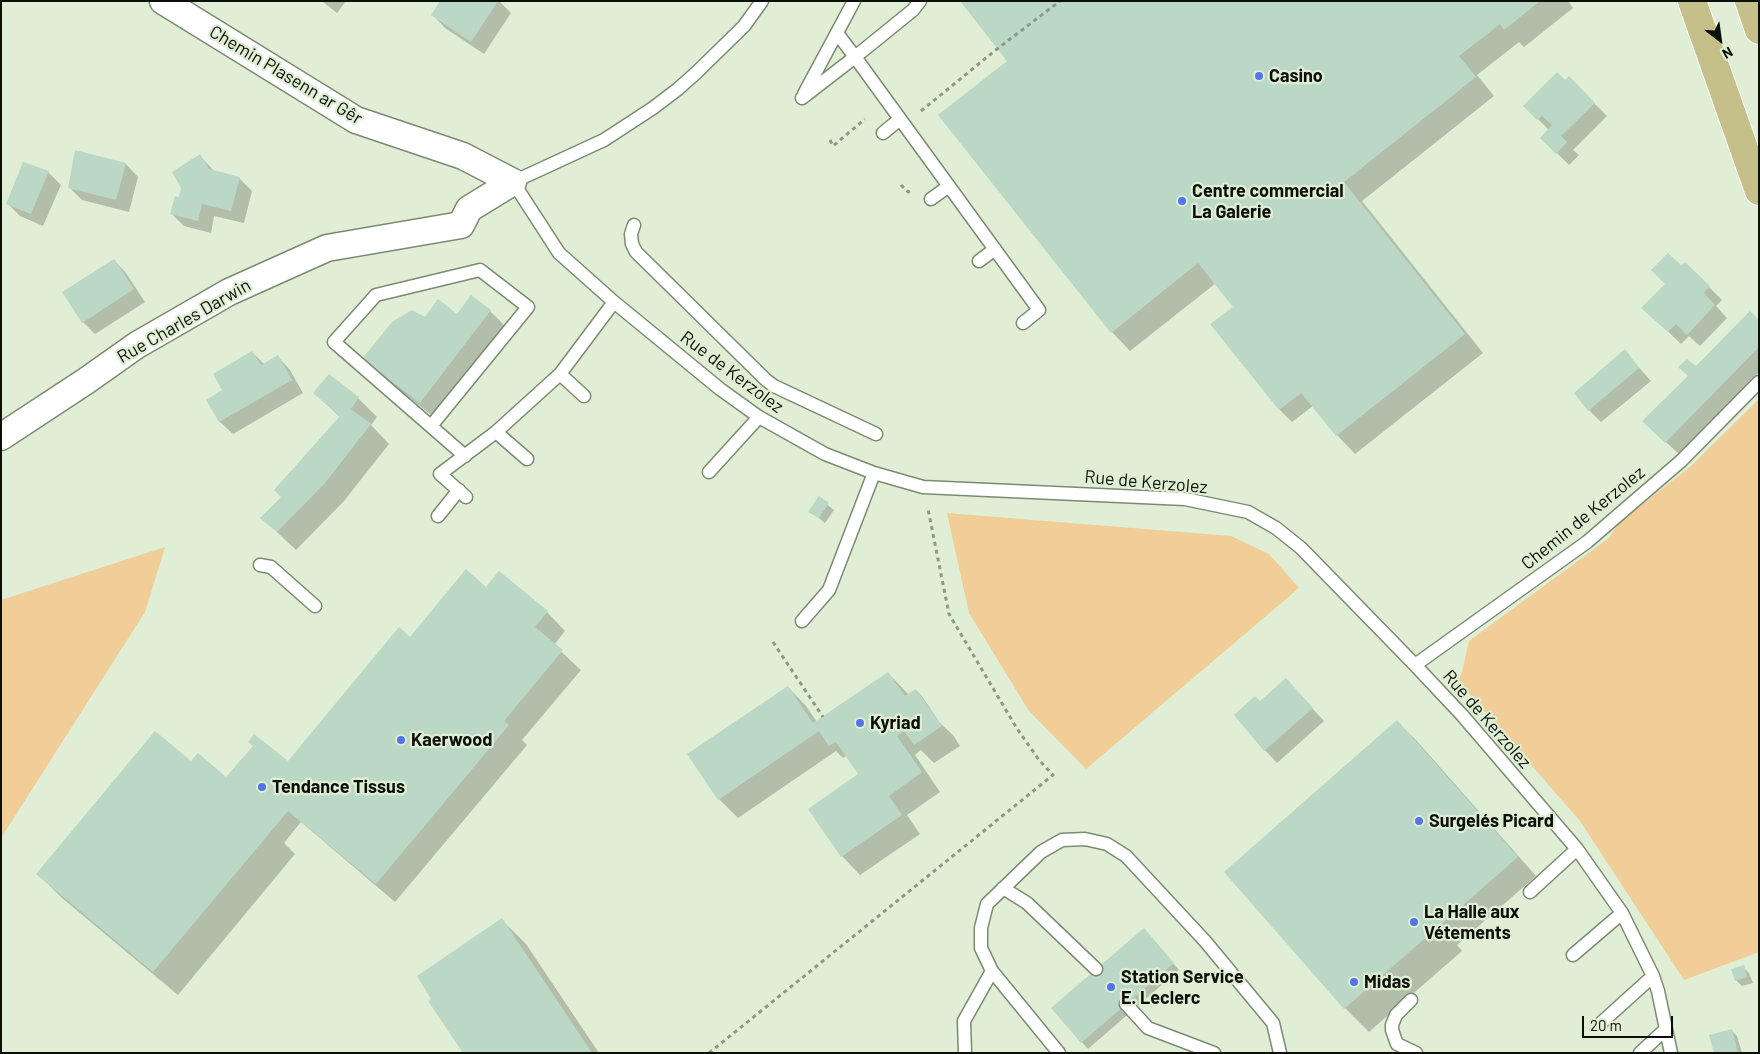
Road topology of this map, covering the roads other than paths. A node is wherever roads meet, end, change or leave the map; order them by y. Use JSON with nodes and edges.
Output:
{"nodes":[{"id":1,"x":163,"y":1,"type":"edge"},
{"id":2,"x":762,"y":1,"type":"edge"},
{"id":3,"x":854,"y":1,"type":"edge"},
{"id":4,"x":920,"y":1,"type":"edge"},
{"id":5,"x":1692,"y":1,"type":"edge"},
{"id":6,"x":1749,"y":1,"type":"edge"},
{"id":7,"x":1759,"y":30,"type":"edge"},
{"id":8,"x":837,"y":32,"type":"junction"},
{"id":9,"x":856,"y":57,"type":"junction"},
{"id":10,"x":900,"y":119,"type":"junction"},
{"id":11,"x":883,"y":133,"type":"dead end"},
{"id":12,"x":513,"y":182,"type":"junction"},
{"id":13,"x":949,"y":186,"type":"junction"},
{"id":14,"x":1759,"y":191,"type":"edge"},
{"id":15,"x":931,"y":199,"type":"dead end"},
{"id":16,"x":634,"y":225,"type":"dead end"},
{"id":17,"x":995,"y":249,"type":"junction"},
{"id":18,"x":979,"y":261,"type":"dead end"},
{"id":19,"x":614,"y":302,"type":"junction"},
{"id":20,"x":1023,"y":323,"type":"dead end"},
{"id":21,"x":560,"y":374,"type":"junction"},
{"id":22,"x":1759,"y":382,"type":"edge"},
{"id":23,"x":584,"y":396,"type":"dead end"},
{"id":24,"x":759,"y":417,"type":"junction"},
{"id":25,"x":431,"y":426,"type":"junction"},
{"id":26,"x":496,"y":432,"type":"junction"},
{"id":27,"x":876,"y":434,"type":"dead end"},
{"id":28,"x":1,"y":437,"type":"edge"},
{"id":29,"x":465,"y":456,"type":"junction"},
{"id":30,"x":527,"y":459,"type":"dead end"},
{"id":31,"x":709,"y":472,"type":"dead end"},
{"id":32,"x":874,"y":473,"type":"junction"},
{"id":33,"x":438,"y":516,"type":"dead end"},
{"id":34,"x":260,"y":565,"type":"dead end"},
{"id":35,"x":315,"y":606,"type":"dead end"},
{"id":36,"x":802,"y":621,"type":"dead end"},
{"id":37,"x":1416,"y":665,"type":"junction"},
{"id":38,"x":1577,"y":849,"type":"junction"},
{"id":39,"x":1003,"y":888,"type":"junction"},
{"id":40,"x":1530,"y":892,"type":"dead end"},
{"id":41,"x":1622,"y":913,"type":"junction"},
{"id":42,"x":1573,"y":955,"type":"dead end"},
{"id":43,"x":1096,"y":969,"type":"dead end"},
{"id":44,"x":992,"y":971,"type":"junction"},
{"id":45,"x":1653,"y":976,"type":"junction"},
{"id":46,"x":1411,"y":1000,"type":"dead end"},
{"id":47,"x":1126,"y":1004,"type":"dead end"},
{"id":48,"x":1601,"y":1023,"type":"dead end"},
{"id":49,"x":1666,"y":1029,"type":"junction"},
{"id":50,"x":965,"y":1053,"type":"edge"},
{"id":51,"x":1059,"y":1053,"type":"edge"},
{"id":52,"x":1214,"y":1053,"type":"edge"},
{"id":53,"x":1280,"y":1053,"type":"edge"},
{"id":54,"x":1416,"y":1053,"type":"edge"},
{"id":55,"x":1640,"y":1053,"type":"edge"},
{"id":56,"x":1670,"y":1053,"type":"edge"}],
"edges":[{"from":1,"to":12,"type":"street","name":"Chemin Plasenn ar Gêr"},
{"from":2,"to":12,"type":"lane"},
{"from":3,"to":8,"type":"lane"},
{"from":4,"to":9,"type":"lane"},
{"from":5,"to":14,"type":"main road"},
{"from":6,"to":7,"type":"main road"},
{"from":8,"to":9,"type":"lane"},
{"from":8,"to":9,"type":"lane"},
{"from":9,"to":10,"type":"lane"},
{"from":10,"to":11,"type":"lane"},
{"from":10,"to":13,"type":"lane"},
{"from":12,"to":19,"type":"lane","name":"Rue de Kerzolez"},
{"from":12,"to":28,"type":"street","name":"Rue Charles Darwin"},
{"from":13,"to":15,"type":"lane"},
{"from":13,"to":17,"type":"lane"},
{"from":16,"to":27,"type":"lane"},
{"from":17,"to":18,"type":"lane"},
{"from":17,"to":20,"type":"lane"},
{"from":19,"to":21,"type":"lane"},
{"from":19,"to":24,"type":"lane","name":"Rue de Kerzolez"},
{"from":21,"to":23,"type":"lane"},
{"from":21,"to":26,"type":"lane"},
{"from":22,"to":37,"type":"lane","name":"Chemin de Kerzolez"},
{"from":24,"to":31,"type":"lane"},
{"from":24,"to":32,"type":"lane","name":"Rue de Kerzolez"},
{"from":25,"to":25,"type":"lane"},
{"from":25,"to":29,"type":"lane"},
{"from":26,"to":29,"type":"lane"},
{"from":26,"to":30,"type":"lane"},
{"from":29,"to":33,"type":"lane"},
{"from":32,"to":36,"type":"lane"},
{"from":32,"to":37,"type":"lane","name":"Rue de Kerzolez"},
{"from":34,"to":35,"type":"lane"},
{"from":37,"to":38,"type":"lane","name":"Rue de Kerzolez"},
{"from":38,"to":40,"type":"lane"},
{"from":38,"to":41,"type":"lane","name":"Rue de Kerzolez"},
{"from":39,"to":43,"type":"lane"},
{"from":39,"to":44,"type":"lane"},
{"from":39,"to":53,"type":"lane"},
{"from":41,"to":42,"type":"lane"},
{"from":41,"to":45,"type":"lane","name":"Rue de Kerzolez"},
{"from":44,"to":50,"type":"lane"},
{"from":44,"to":51,"type":"lane"},
{"from":45,"to":48,"type":"lane"},
{"from":45,"to":49,"type":"lane","name":"Rue de Kerzolez"},
{"from":46,"to":54,"type":"lane"},
{"from":47,"to":52,"type":"lane"},
{"from":49,"to":55,"type":"lane"},
{"from":49,"to":56,"type":"lane","name":"Rue de Kerzolez"}]}
